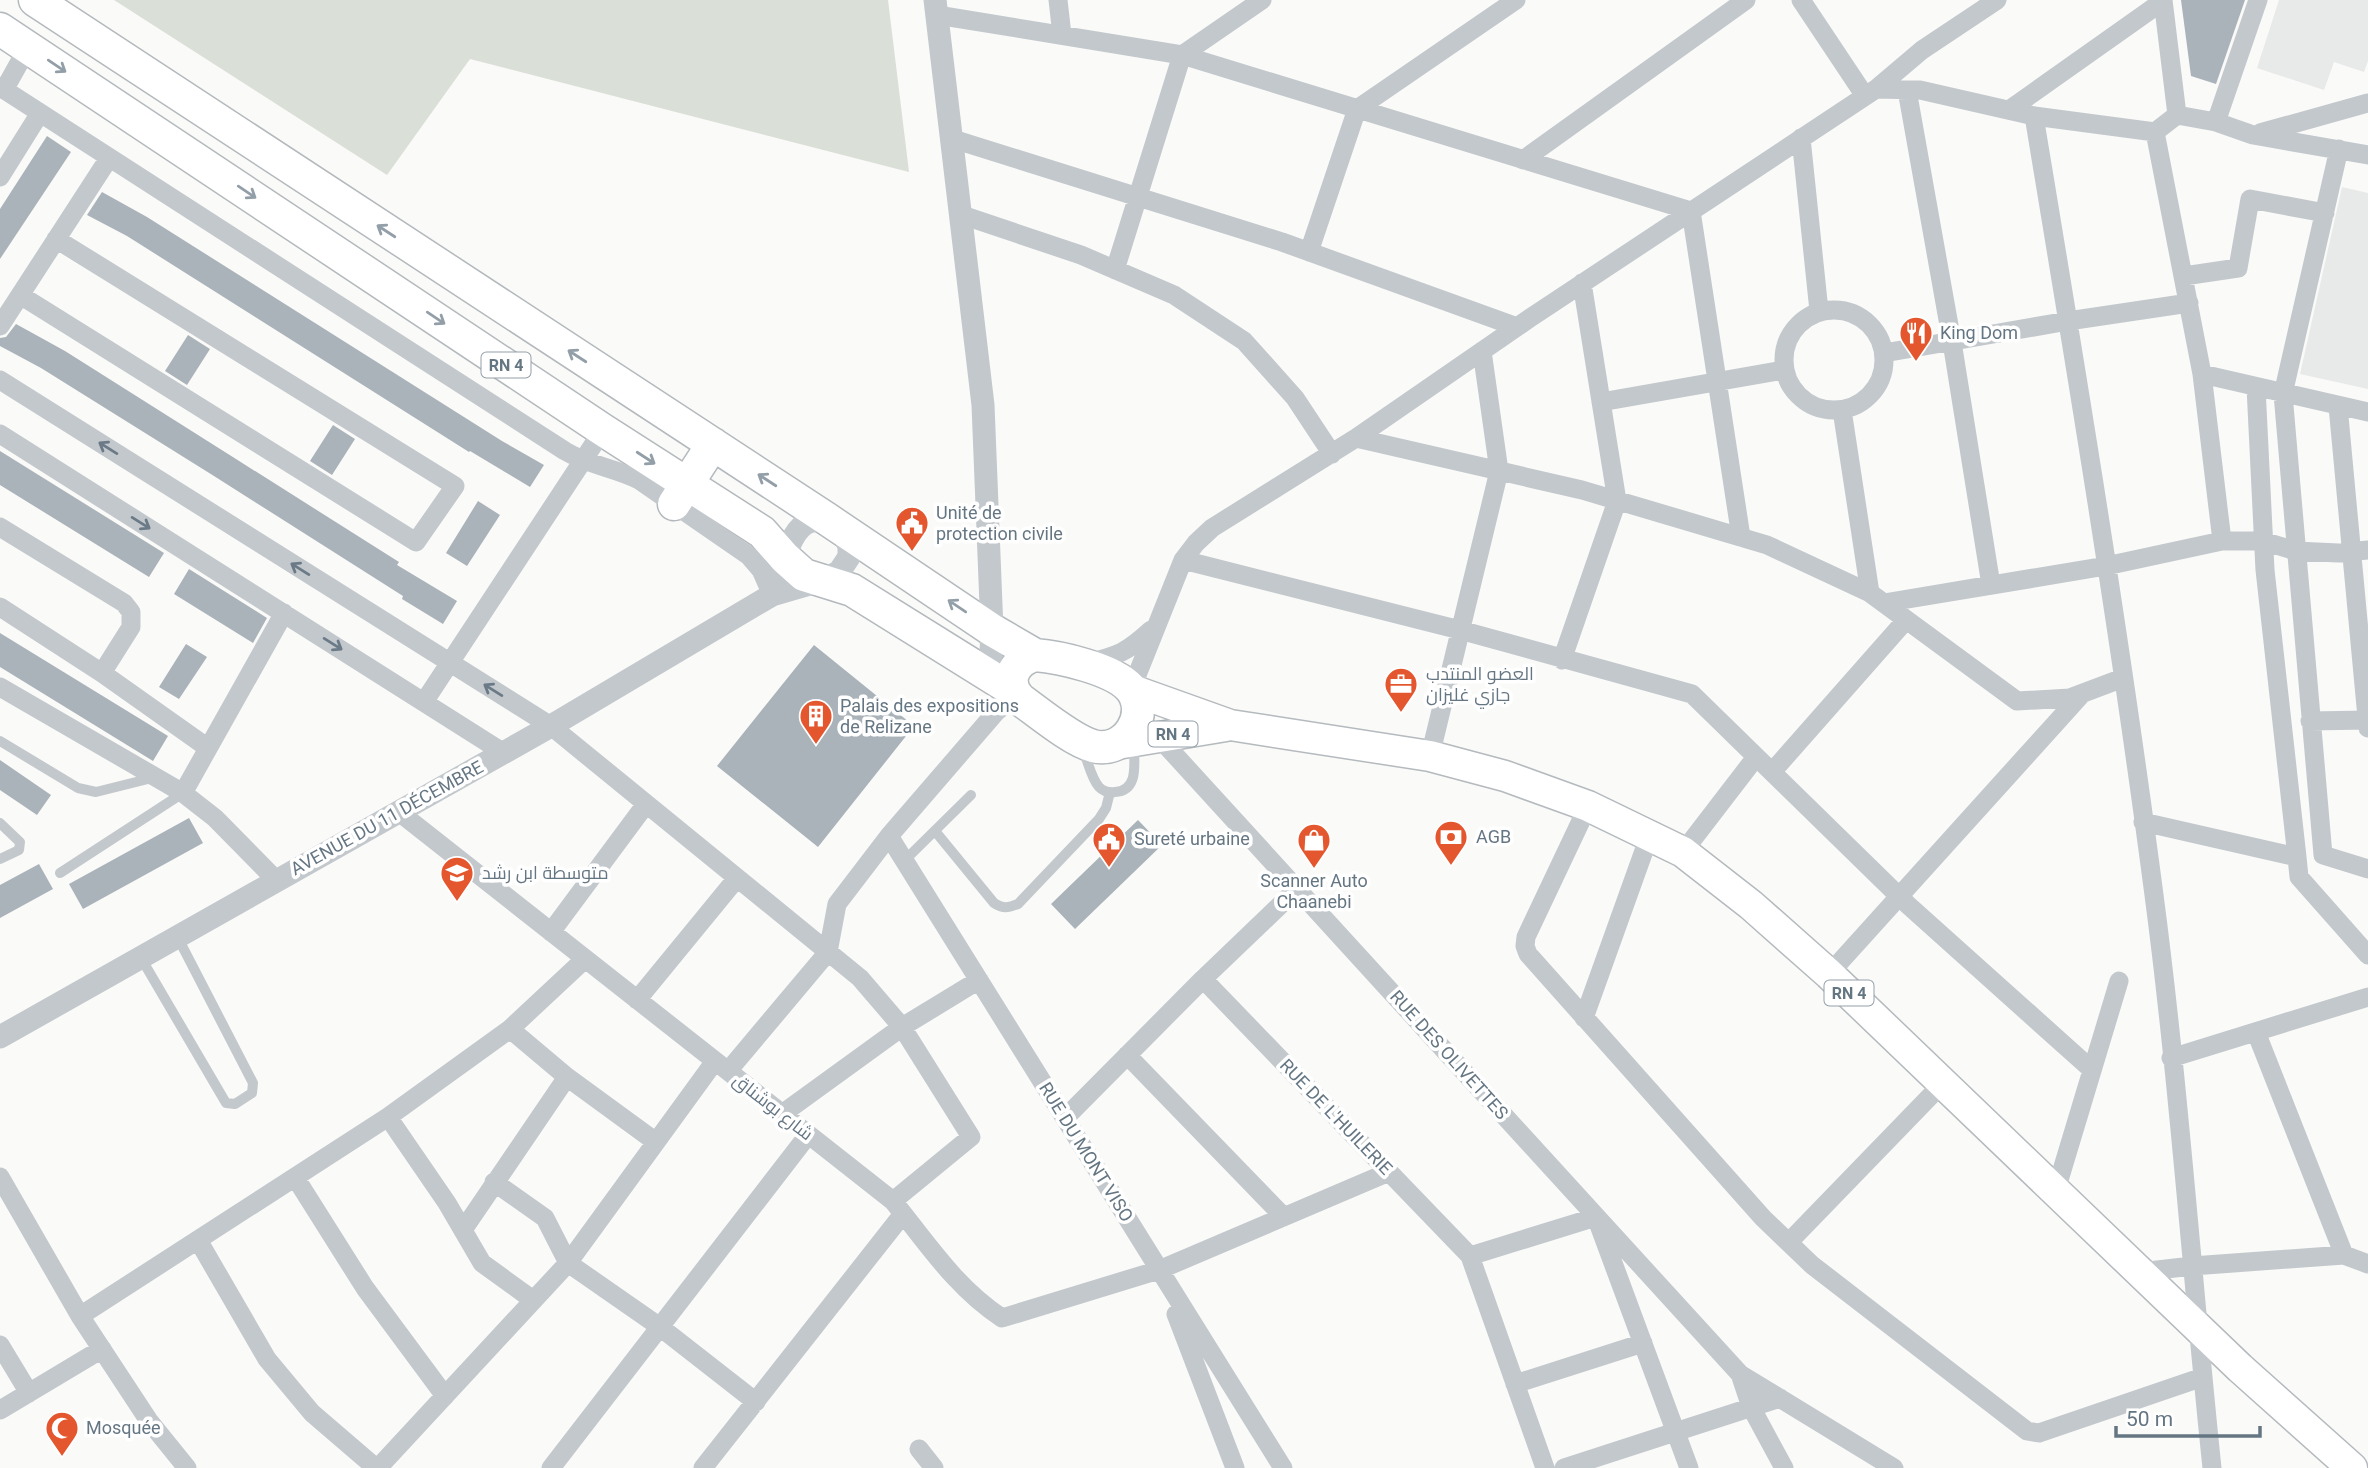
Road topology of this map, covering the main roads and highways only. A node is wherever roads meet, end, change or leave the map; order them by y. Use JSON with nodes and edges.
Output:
{"nodes":[{"id":1,"x":35,"y":0,"type":"edge"},
{"id":2,"x":0,"y":29,"type":"edge"},
{"id":3,"x":713,"y":444,"type":"junction"},
{"id":4,"x":681,"y":494,"type":"junction"},
{"id":5,"x":1035,"y":655,"type":"junction"},
{"id":6,"x":1007,"y":687,"type":"junction"},
{"id":7,"x":1135,"y":720,"type":"junction"},
{"id":8,"x":1230,"y":725,"type":"junction"},
{"id":9,"x":2351,"y":1468,"type":"edge"}],
"edges":[{"from":3,"to":1,"type":"highway","number":"RN 4","one_way":true},
{"from":2,"to":4,"type":"highway","number":"RN 4","one_way":true},
{"from":3,"to":4,"type":"highway"},
{"from":5,"to":3,"type":"highway","number":"RN 4","one_way":true},
{"from":4,"to":6,"type":"highway","number":"RN 4"},
{"from":5,"to":6,"type":"highway"},
{"from":5,"to":7,"type":"highway"},
{"from":6,"to":7,"type":"highway"},
{"from":7,"to":8,"type":"main road","number":"RN 4"},
{"from":7,"to":8,"type":"main road","number":"RN 4"},
{"from":8,"to":9,"type":"main road","number":"RN 4"}]}
